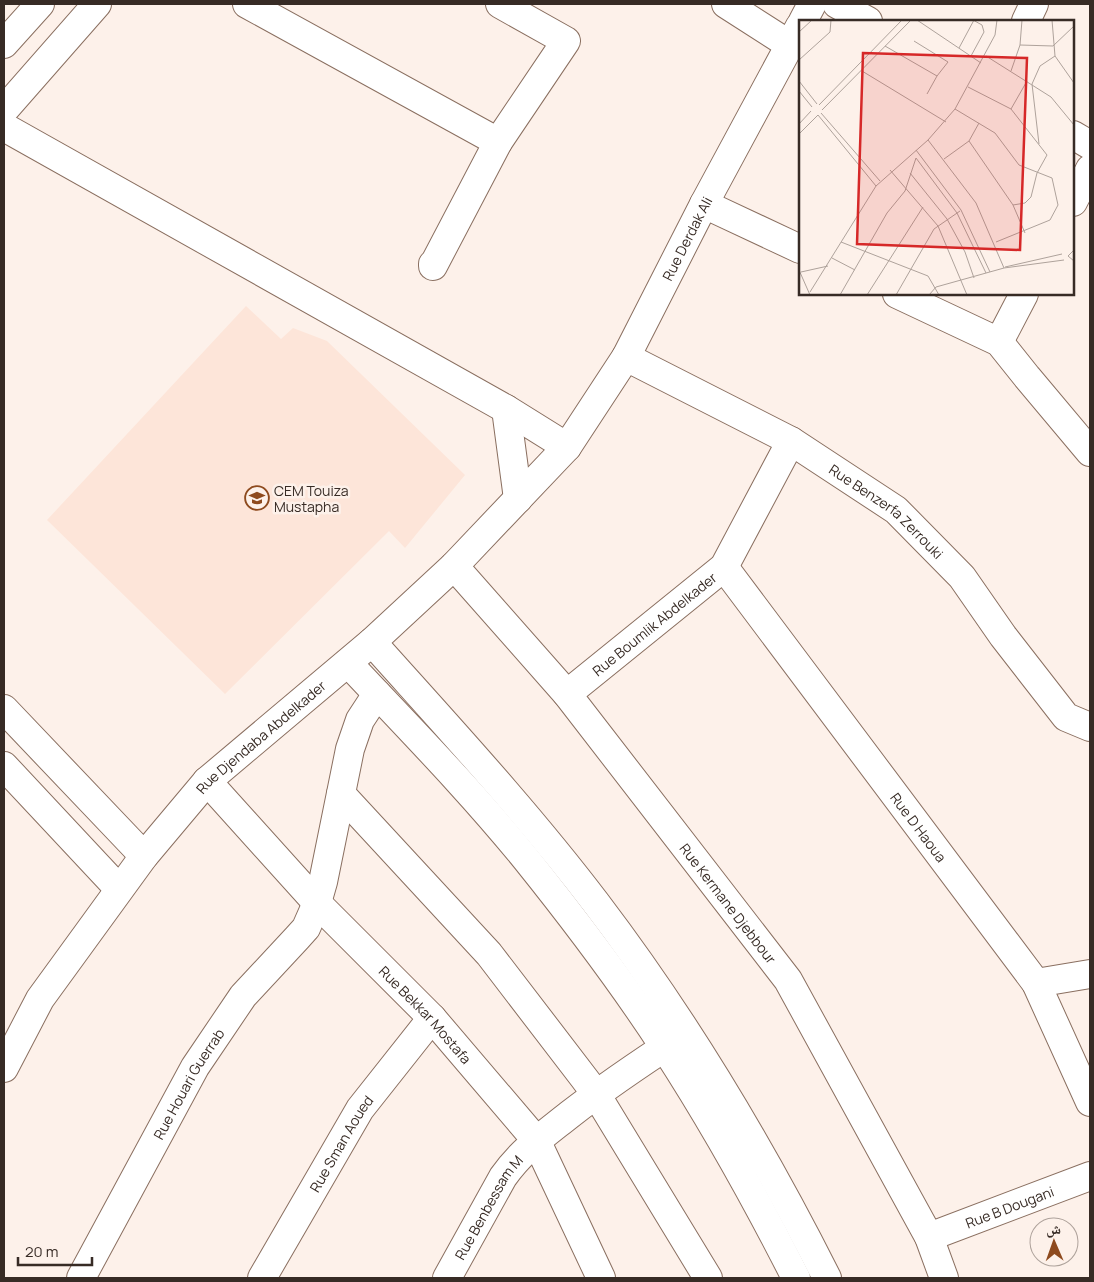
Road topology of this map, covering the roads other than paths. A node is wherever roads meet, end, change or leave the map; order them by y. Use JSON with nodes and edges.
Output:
{"nodes":[{"id":1,"x":40,"y":4,"type":"edge"},
{"id":2,"x":97,"y":4,"type":"edge"},
{"id":3,"x":247,"y":4,"type":"edge"},
{"id":4,"x":500,"y":4,"type":"edge"},
{"id":5,"x":726,"y":4,"type":"edge"},
{"id":6,"x":812,"y":4,"type":"edge"},
{"id":7,"x":837,"y":4,"type":"edge"},
{"id":8,"x":1034,"y":4,"type":"edge"},
{"id":9,"x":804,"y":20,"type":"edge"},
{"id":10,"x":866,"y":20,"type":"edge"},
{"id":11,"x":1026,"y":20,"type":"edge"},
{"id":12,"x":795,"y":35,"type":"edge"},
{"id":13,"x":4,"y":44,"type":"edge"},
{"id":14,"x":4,"y":110,"type":"edge"},
{"id":15,"x":4,"y":127,"type":"edge"},
{"id":16,"x":1074,"y":136,"type":"edge"},
{"id":17,"x":498,"y":142,"type":"junction"},
{"id":18,"x":1090,"y":145,"type":"edge"},
{"id":19,"x":1090,"y":169,"type":"edge"},
{"id":20,"x":1074,"y":200,"type":"edge"},
{"id":21,"x":704,"y":204,"type":"junction"},
{"id":22,"x":799,"y":248,"type":"edge"},
{"id":23,"x":433,"y":264,"type":"dead end"},
{"id":24,"x":899,"y":295,"type":"edge"},
{"id":25,"x":1023,"y":295,"type":"edge"},
{"id":26,"x":999,"y":342,"type":"junction"},
{"id":27,"x":626,"y":357,"type":"junction"},
{"id":28,"x":506,"y":409,"type":"junction"},
{"id":29,"x":791,"y":441,"type":"junction"},
{"id":30,"x":567,"y":447,"type":"junction"},
{"id":31,"x":1090,"y":452,"type":"edge"},
{"id":32,"x":518,"y":499,"type":"junction"},
{"id":33,"x":454,"y":566,"type":"junction"},
{"id":34,"x":724,"y":567,"type":"junction"},
{"id":35,"x":372,"y":642,"type":"junction"},
{"id":36,"x":348,"y":663,"type":"junction"},
{"id":37,"x":377,"y":694,"type":"junction"},
{"id":38,"x":567,"y":694,"type":"junction"},
{"id":39,"x":4,"y":710,"type":"edge"},
{"id":40,"x":1090,"y":727,"type":"edge"},
{"id":41,"x":4,"y":766,"type":"edge"},
{"id":42,"x":207,"y":781,"type":"junction"},
{"id":43,"x":341,"y":794,"type":"junction"},
{"id":44,"x":144,"y":856,"type":"junction"},
{"id":45,"x":119,"y":889,"type":"junction"},
{"id":46,"x":317,"y":903,"type":"junction"},
{"id":47,"x":1090,"y":974,"type":"edge"},
{"id":48,"x":1036,"y":983,"type":"junction"},
{"id":49,"x":432,"y":1018,"type":"junction"},
{"id":50,"x":687,"y":1032,"type":"junction"},
{"id":51,"x":664,"y":1047,"type":"junction"},
{"id":52,"x":4,"y":1068,"type":"edge"},
{"id":53,"x":596,"y":1094,"type":"junction"},
{"id":54,"x":1090,"y":1102,"type":"edge"},
{"id":55,"x":536,"y":1140,"type":"junction"},
{"id":56,"x":1090,"y":1176,"type":"edge"},
{"id":57,"x":929,"y":1237,"type":"junction"},
{"id":58,"x":81,"y":1278,"type":"edge"},
{"id":59,"x":262,"y":1278,"type":"edge"},
{"id":60,"x":447,"y":1278,"type":"edge"},
{"id":61,"x":601,"y":1278,"type":"edge"},
{"id":62,"x":708,"y":1278,"type":"edge"},
{"id":63,"x":796,"y":1278,"type":"edge"},
{"id":64,"x":827,"y":1278,"type":"edge"},
{"id":65,"x":944,"y":1278,"type":"edge"}],
"edges":[{"from":1,"to":13,"type":"street"},
{"from":2,"to":14,"type":"street"},
{"from":3,"to":17,"type":"street"},
{"from":4,"to":17,"type":"street"},
{"from":5,"to":12,"type":"street"},
{"from":6,"to":9,"type":"street"},
{"from":7,"to":10,"type":"street"},
{"from":8,"to":11,"type":"street"},
{"from":12,"to":21,"type":"street","name":"Rue Derdak Ali"},
{"from":15,"to":28,"type":"street"},
{"from":16,"to":18,"type":"street"},
{"from":17,"to":23,"type":"street"},
{"from":19,"to":20,"type":"street"},
{"from":21,"to":22,"type":"street"},
{"from":21,"to":27,"type":"street","name":"Rue Derdak Ali"},
{"from":24,"to":26,"type":"street"},
{"from":25,"to":26,"type":"street"},
{"from":26,"to":31,"type":"street"},
{"from":27,"to":29,"type":"street","name":"Rue Benzerfa Zerrouki"},
{"from":27,"to":30,"type":"street","name":"Rue Derdak Ali"},
{"from":28,"to":30,"type":"street"},
{"from":28,"to":32,"type":"street"},
{"from":29,"to":34,"type":"street","name":"Rue Boumlik Abdelkader"},
{"from":29,"to":40,"type":"street","name":"Rue Benzerfa Zerrouki"},
{"from":30,"to":32,"type":"street","name":"Rue Djendaba Abdelkader"},
{"from":32,"to":33,"type":"street","name":"Rue Djendaba Abdelkader"},
{"from":33,"to":35,"type":"street","name":"Rue Djendaba Abdelkader"},
{"from":33,"to":38,"type":"street","name":"Rue Kermane Djebbour"},
{"from":34,"to":38,"type":"street","name":"Rue Boumlik Abdelkader"},
{"from":34,"to":48,"type":"street","name":"Rue D Haoua"},
{"from":35,"to":36,"type":"street","name":"Rue Djendaba Abdelkader"},
{"from":35,"to":50,"type":"street"},
{"from":36,"to":37,"type":"street"},
{"from":36,"to":42,"type":"street","name":"Rue Djendaba Abdelkader"},
{"from":37,"to":43,"type":"street","name":"Rue Houari Guerrab"},
{"from":37,"to":51,"type":"street"},
{"from":38,"to":57,"type":"street","name":"Rue Kermane Djebbour"},
{"from":39,"to":44,"type":"street"},
{"from":41,"to":45,"type":"street"},
{"from":42,"to":44,"type":"street","name":"Rue Djendaba Abdelkader"},
{"from":42,"to":46,"type":"street","name":"Rue Bekkar Mostafa"},
{"from":43,"to":46,"type":"street","name":"Rue Houari Guerrab"},
{"from":43,"to":53,"type":"street"},
{"from":44,"to":45,"type":"street","name":"Rue Djendaba Abdelkader"},
{"from":45,"to":52,"type":"street","name":"Rue Djendaba Abdelkader"},
{"from":46,"to":49,"type":"street","name":"Rue Bekkar Mostafa"},
{"from":46,"to":58,"type":"street","name":"Rue Houari Guerrab"},
{"from":47,"to":48,"type":"street"},
{"from":48,"to":54,"type":"street","name":"Rue D Haoua"},
{"from":49,"to":55,"type":"street","name":"Rue Bekkar Mostafa"},
{"from":49,"to":59,"type":"street","name":"Rue Sman Aoued"},
{"from":50,"to":51,"type":"street","name":"Rue Benbessam M"},
{"from":50,"to":64,"type":"street"},
{"from":51,"to":53,"type":"street","name":"Rue Benbessam M"},
{"from":51,"to":63,"type":"street"},
{"from":53,"to":55,"type":"street","name":"Rue Benbessam M"},
{"from":53,"to":62,"type":"street"},
{"from":55,"to":60,"type":"street","name":"Rue Benbessam M"},
{"from":55,"to":61,"type":"street","name":"Rue Bekkar Mostafa"},
{"from":56,"to":57,"type":"street","name":"Rue B Dougani"},
{"from":57,"to":65,"type":"street","name":"Rue Kermane Djebbour"}]}
